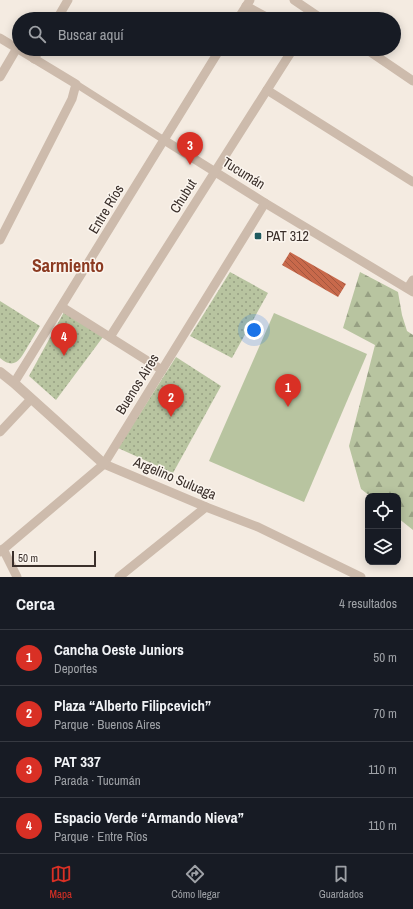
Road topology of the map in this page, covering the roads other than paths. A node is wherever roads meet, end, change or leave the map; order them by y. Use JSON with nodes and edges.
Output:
{"nodes":[{"id":1,"x":68,"y":0,"type":"edge"},
{"id":2,"x":294,"y":0,"type":"edge"},
{"id":3,"x":248,"y":3,"type":"edge"},
{"id":4,"x":61,"y":12,"type":"edge"},
{"id":5,"x":242,"y":12,"type":"edge"},
{"id":6,"x":260,"y":12,"type":"edge"},
{"id":7,"x":312,"y":12,"type":"edge"},
{"id":8,"x":0,"y":38,"type":"edge"},
{"id":9,"x":12,"y":45,"type":"edge"},
{"id":10,"x":12,"y":56,"type":"edge"},
{"id":11,"x":29,"y":56,"type":"edge"},
{"id":12,"x":36,"y":56,"type":"edge"},
{"id":13,"x":216,"y":56,"type":"edge"},
{"id":14,"x":289,"y":56,"type":"edge"},
{"id":15,"x":376,"y":56,"type":"edge"},
{"id":16,"x":34,"y":59,"type":"junction"},
{"id":17,"x":0,"y":77,"type":"edge"},
{"id":18,"x":413,"y":81,"type":"edge"},
{"id":19,"x":76,"y":84,"type":"junction"},
{"id":20,"x":267,"y":90,"type":"junction"},
{"id":21,"x":164,"y":140,"type":"junction"},
{"id":22,"x":215,"y":172,"type":"junction"},
{"id":23,"x":413,"y":182,"type":"edge"},
{"id":24,"x":265,"y":203,"type":"junction"},
{"id":25,"x":0,"y":240,"type":"edge"},
{"id":26,"x":413,"y":280,"type":"edge"},
{"id":27,"x":410,"y":290,"type":"edge"},
{"id":28,"x":62,"y":307,"type":"junction"},
{"id":29,"x":110,"y":337,"type":"junction"},
{"id":30,"x":162,"y":370,"type":"junction"},
{"id":31,"x":0,"y":372,"type":"edge"},
{"id":32,"x":14,"y":383,"type":"junction"},
{"id":33,"x":31,"y":398,"type":"junction"},
{"id":34,"x":0,"y":432,"type":"edge"},
{"id":35,"x":104,"y":464,"type":"junction"},
{"id":36,"x":206,"y":507,"type":"junction"},
{"id":37,"x":2,"y":550,"type":"edge"},
{"id":38,"x":17,"y":577,"type":"edge"},
{"id":39,"x":119,"y":577,"type":"edge"},
{"id":40,"x":361,"y":577,"type":"edge"}],
"edges":[{"from":1,"to":4,"type":"street"},
{"from":2,"to":7,"type":"street"},
{"from":3,"to":5,"type":"street"},
{"from":3,"to":6,"type":"street"},
{"from":8,"to":9,"type":"street","name":"Tucumán"},
{"from":10,"to":17,"type":"street"},
{"from":11,"to":16,"type":"street","name":"Tucumán"},
{"from":12,"to":16,"type":"street"},
{"from":13,"to":21,"type":"street","name":"Entre Ríos"},
{"from":14,"to":20,"type":"street","name":"Chubut"},
{"from":15,"to":18,"type":"street"},
{"from":16,"to":19,"type":"street","name":"Tucumán"},
{"from":19,"to":21,"type":"street","name":"Tucumán"},
{"from":19,"to":25,"type":"street"},
{"from":20,"to":22,"type":"street","name":"Chubut"},
{"from":20,"to":23,"type":"street"},
{"from":21,"to":22,"type":"street","name":"Tucumán"},
{"from":21,"to":28,"type":"street","name":"Entre Ríos"},
{"from":22,"to":24,"type":"street","name":"Tucumán"},
{"from":22,"to":29,"type":"street","name":"Chubut"},
{"from":24,"to":27,"type":"street","name":"Tucumán"},
{"from":24,"to":30,"type":"street","name":"Buenos Aires"},
{"from":26,"to":27,"type":"street"},
{"from":28,"to":29,"type":"street"},
{"from":28,"to":32,"type":"street","name":"Entre Ríos"},
{"from":29,"to":30,"type":"street"},
{"from":30,"to":35,"type":"street","name":"Buenos Aires"},
{"from":31,"to":32,"type":"street","name":"Argelino Suluaga"},
{"from":32,"to":33,"type":"street","name":"Argelino Suluaga"},
{"from":33,"to":34,"type":"street"},
{"from":33,"to":35,"type":"street","name":"Argelino Suluaga"},
{"from":35,"to":36,"type":"street","name":"Argelino Suluaga"},
{"from":35,"to":37,"type":"street","name":"Buenos Aires"},
{"from":36,"to":39,"type":"street"},
{"from":36,"to":40,"type":"street","name":"Argelino Suluaga"},
{"from":37,"to":38,"type":"street"}]}
